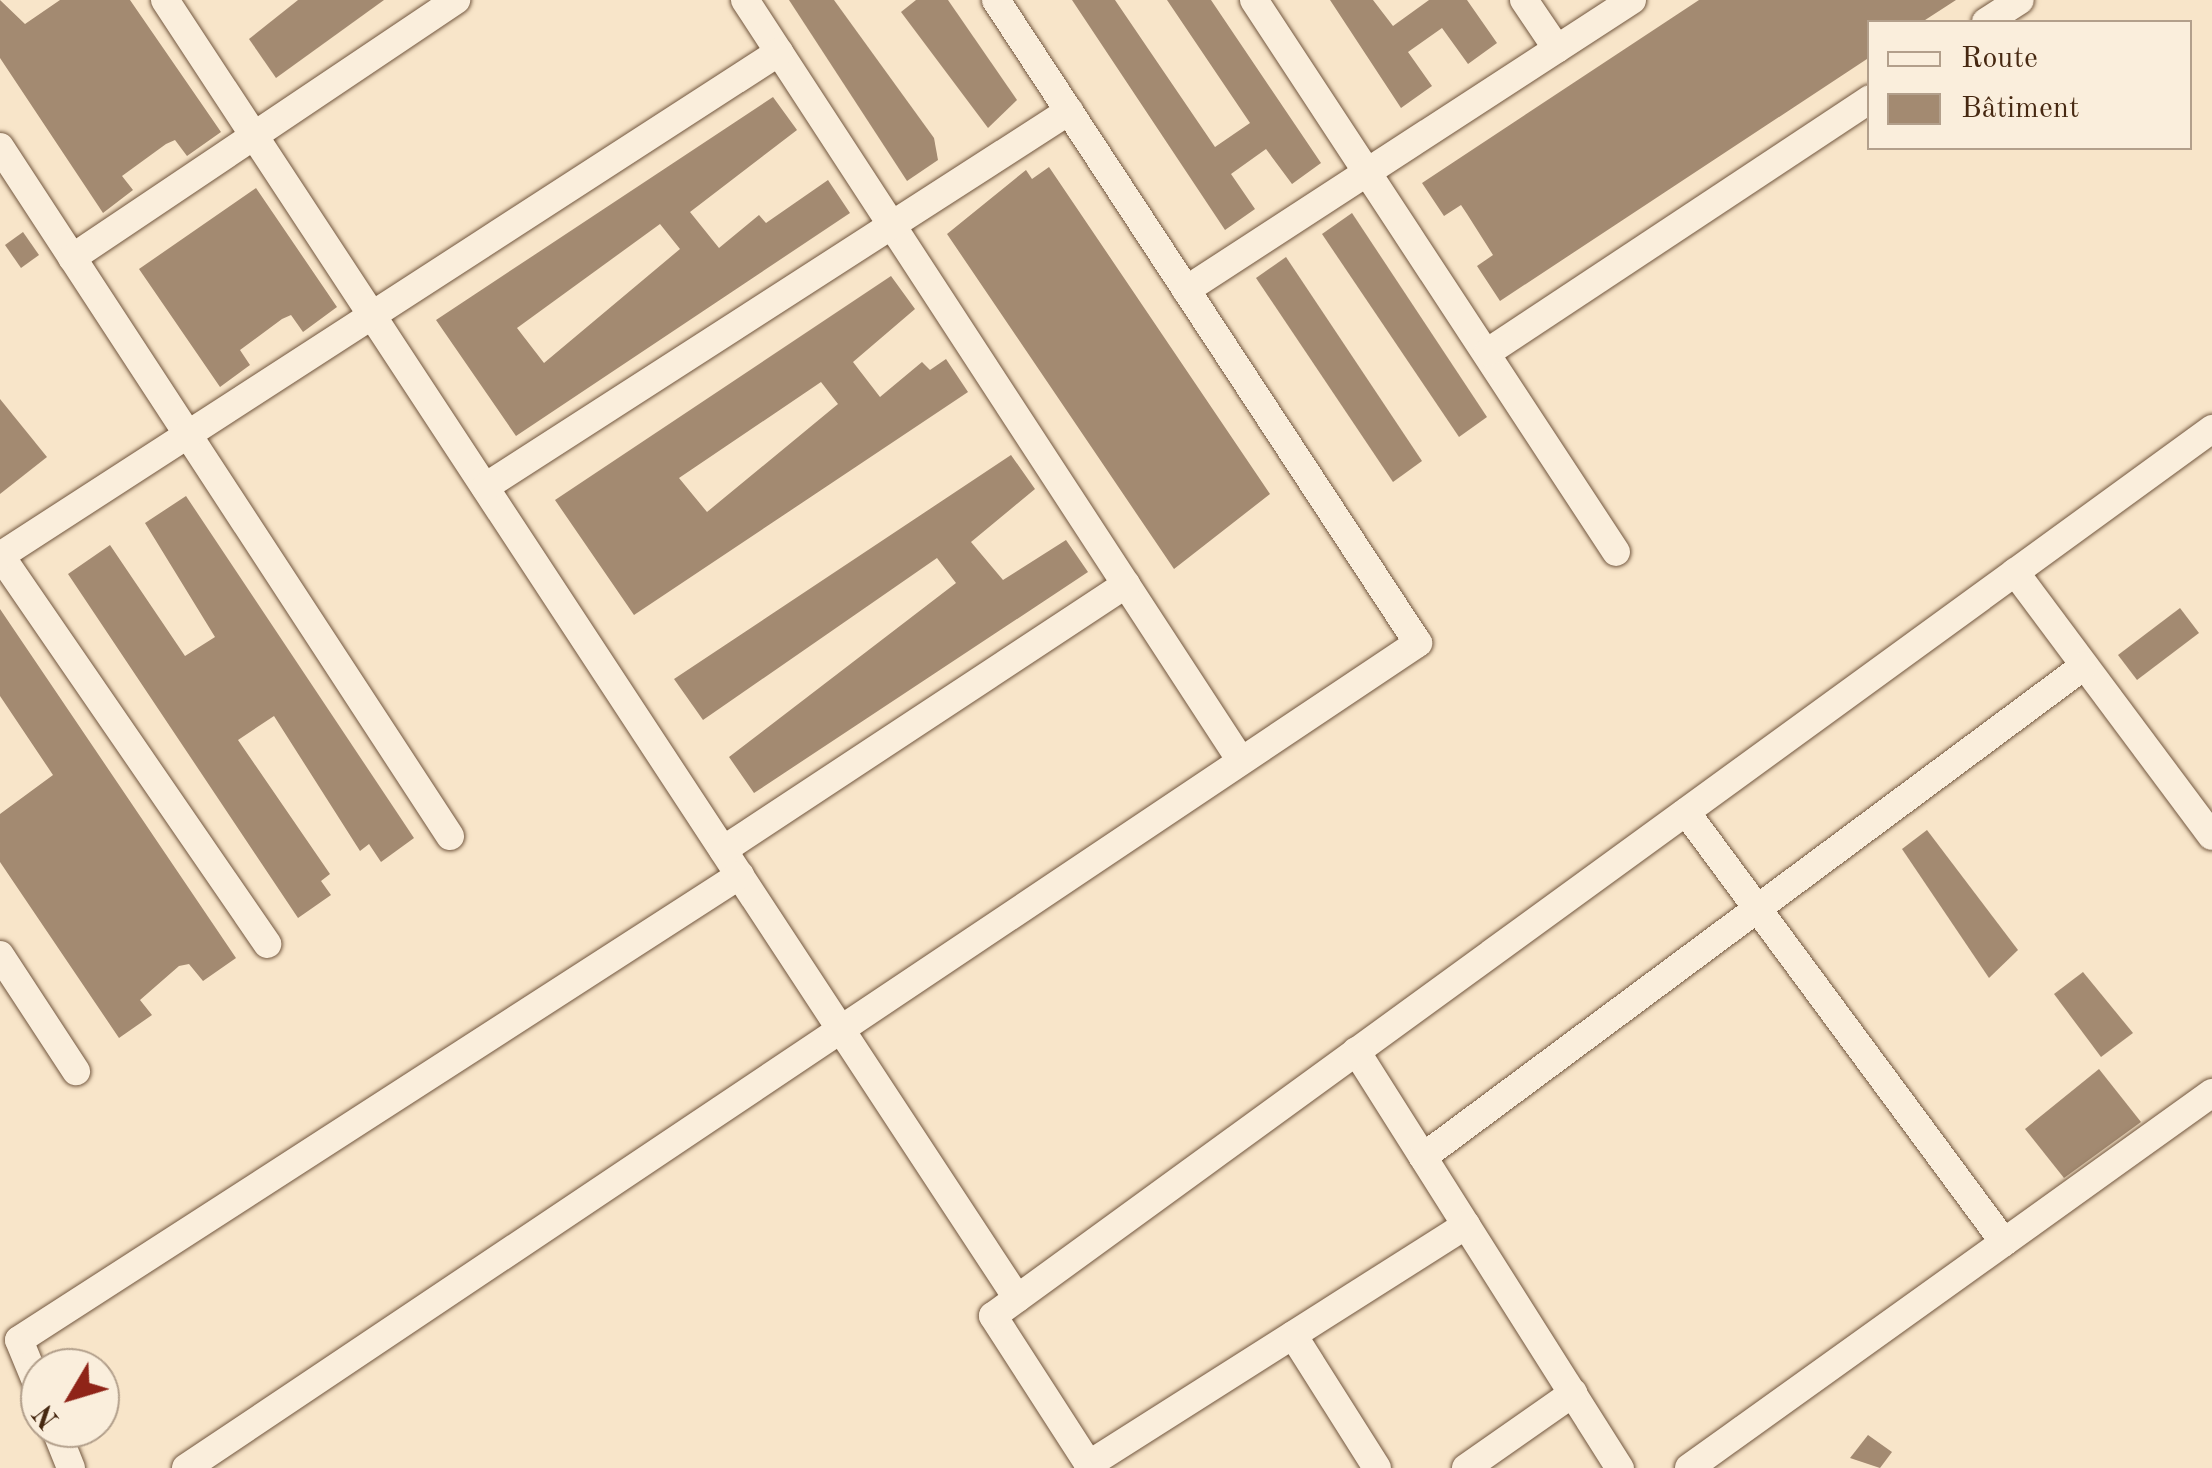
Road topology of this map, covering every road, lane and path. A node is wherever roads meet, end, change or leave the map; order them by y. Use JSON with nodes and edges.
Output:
{"nodes":[{"id":1,"x":165,"y":0,"type":"edge"},
{"id":2,"x":456,"y":0,"type":"edge"},
{"id":3,"x":744,"y":0,"type":"edge"},
{"id":4,"x":996,"y":0,"type":"edge"},
{"id":5,"x":1254,"y":0,"type":"edge"},
{"id":6,"x":1524,"y":0,"type":"edge"},
{"id":7,"x":1632,"y":0,"type":"edge"},
{"id":8,"x":2020,"y":0,"type":"edge"},
{"id":9,"x":1989,"y":20,"type":"edge"},
{"id":10,"x":1557,"y":49,"type":"junction"},
{"id":11,"x":779,"y":52,"type":"junction"},
{"id":12,"x":1867,"y":102,"type":"edge"},
{"id":13,"x":1069,"y":111,"type":"junction"},
{"id":14,"x":255,"y":136,"type":"junction"},
{"id":15,"x":0,"y":147,"type":"edge"},
{"id":16,"x":1367,"y":172,"type":"junction"},
{"id":17,"x":892,"y":226,"type":"junction"},
{"id":18,"x":72,"y":258,"type":"junction"},
{"id":19,"x":1186,"y":290,"type":"junction"},
{"id":20,"x":371,"y":316,"type":"junction"},
{"id":21,"x":1488,"y":352,"type":"junction"},
{"id":22,"x":2212,"y":429,"type":"edge"},
{"id":23,"x":186,"y":432,"type":"junction"},
{"id":24,"x":485,"y":487,"type":"junction"},
{"id":25,"x":1616,"y":552,"type":"dead end"},
{"id":26,"x":0,"y":556,"type":"edge"},
{"id":27,"x":2015,"y":572,"type":"junction"},
{"id":28,"x":1126,"y":584,"type":"junction"},
{"id":29,"x":2084,"y":666,"type":"junction"},
{"id":30,"x":1241,"y":761,"type":"junction"},
{"id":31,"x":1686,"y":812,"type":"junction"},
{"id":32,"x":450,"y":836,"type":"dead end"},
{"id":33,"x":2212,"y":836,"type":"edge"},
{"id":34,"x":723,"y":850,"type":"junction"},
{"id":35,"x":740,"y":876,"type":"junction"},
{"id":36,"x":1758,"y":908,"type":"junction"},
{"id":37,"x":267,"y":944,"type":"dead end"},
{"id":38,"x":0,"y":955,"type":"edge"},
{"id":39,"x":841,"y":1029,"type":"junction"},
{"id":40,"x":1356,"y":1051,"type":"junction"},
{"id":41,"x":76,"y":1071,"type":"dead end"},
{"id":42,"x":2212,"y":1093,"type":"edge"},
{"id":43,"x":1423,"y":1157,"type":"junction"},
{"id":44,"x":1466,"y":1225,"type":"junction"},
{"id":45,"x":2004,"y":1242,"type":"junction"},
{"id":46,"x":1018,"y":1298,"type":"junction"},
{"id":47,"x":1294,"y":1335,"type":"junction"},
{"id":48,"x":22,"y":1348,"type":"edge"},
{"id":49,"x":1573,"y":1393,"type":"junction"},
{"id":50,"x":1089,"y":1466,"type":"edge"},
{"id":51,"x":186,"y":1468,"type":"edge"},
{"id":52,"x":1377,"y":1468,"type":"edge"},
{"id":53,"x":1466,"y":1468,"type":"edge"},
{"id":54,"x":1620,"y":1468,"type":"edge"},
{"id":55,"x":1689,"y":1468,"type":"edge"}],
"edges":[{"from":1,"to":14,"type":"street"},
{"from":2,"to":14,"type":"street"},
{"from":3,"to":11,"type":"street"},
{"from":4,"to":13,"type":"street"},
{"from":5,"to":16,"type":"street"},
{"from":6,"to":10,"type":"street"},
{"from":7,"to":10,"type":"street"},
{"from":8,"to":9,"type":"street"},
{"from":10,"to":16,"type":"street"},
{"from":11,"to":17,"type":"street"},
{"from":11,"to":20,"type":"street"},
{"from":12,"to":21,"type":"street"},
{"from":13,"to":17,"type":"street"},
{"from":13,"to":19,"type":"street"},
{"from":14,"to":18,"type":"street"},
{"from":14,"to":20,"type":"street"},
{"from":15,"to":18,"type":"street"},
{"from":16,"to":19,"type":"street"},
{"from":16,"to":21,"type":"street"},
{"from":17,"to":24,"type":"street"},
{"from":17,"to":28,"type":"street"},
{"from":18,"to":23,"type":"street"},
{"from":19,"to":30,"type":"street"},
{"from":20,"to":23,"type":"street"},
{"from":20,"to":24,"type":"street"},
{"from":21,"to":25,"type":"street"},
{"from":22,"to":27,"type":"street"},
{"from":23,"to":26,"type":"street"},
{"from":23,"to":32,"type":"street"},
{"from":24,"to":34,"type":"street"},
{"from":26,"to":37,"type":"street"},
{"from":27,"to":29,"type":"street"},
{"from":27,"to":31,"type":"street"},
{"from":28,"to":30,"type":"street"},
{"from":28,"to":34,"type":"street"},
{"from":29,"to":33,"type":"street"},
{"from":29,"to":36,"type":"street"},
{"from":30,"to":39,"type":"street"},
{"from":31,"to":36,"type":"street"},
{"from":31,"to":40,"type":"street"},
{"from":34,"to":35,"type":"street"},
{"from":35,"to":39,"type":"street"},
{"from":35,"to":48,"type":"street"},
{"from":36,"to":43,"type":"street"},
{"from":36,"to":45,"type":"street"},
{"from":38,"to":41,"type":"street"},
{"from":39,"to":46,"type":"street"},
{"from":39,"to":51,"type":"street"},
{"from":40,"to":43,"type":"street"},
{"from":40,"to":46,"type":"street"},
{"from":42,"to":45,"type":"street"},
{"from":43,"to":44,"type":"street"},
{"from":44,"to":47,"type":"street"},
{"from":44,"to":49,"type":"street"},
{"from":45,"to":55,"type":"street"},
{"from":46,"to":50,"type":"street"},
{"from":47,"to":50,"type":"street"},
{"from":47,"to":52,"type":"street"},
{"from":49,"to":53,"type":"street"},
{"from":49,"to":54,"type":"street"}]}
